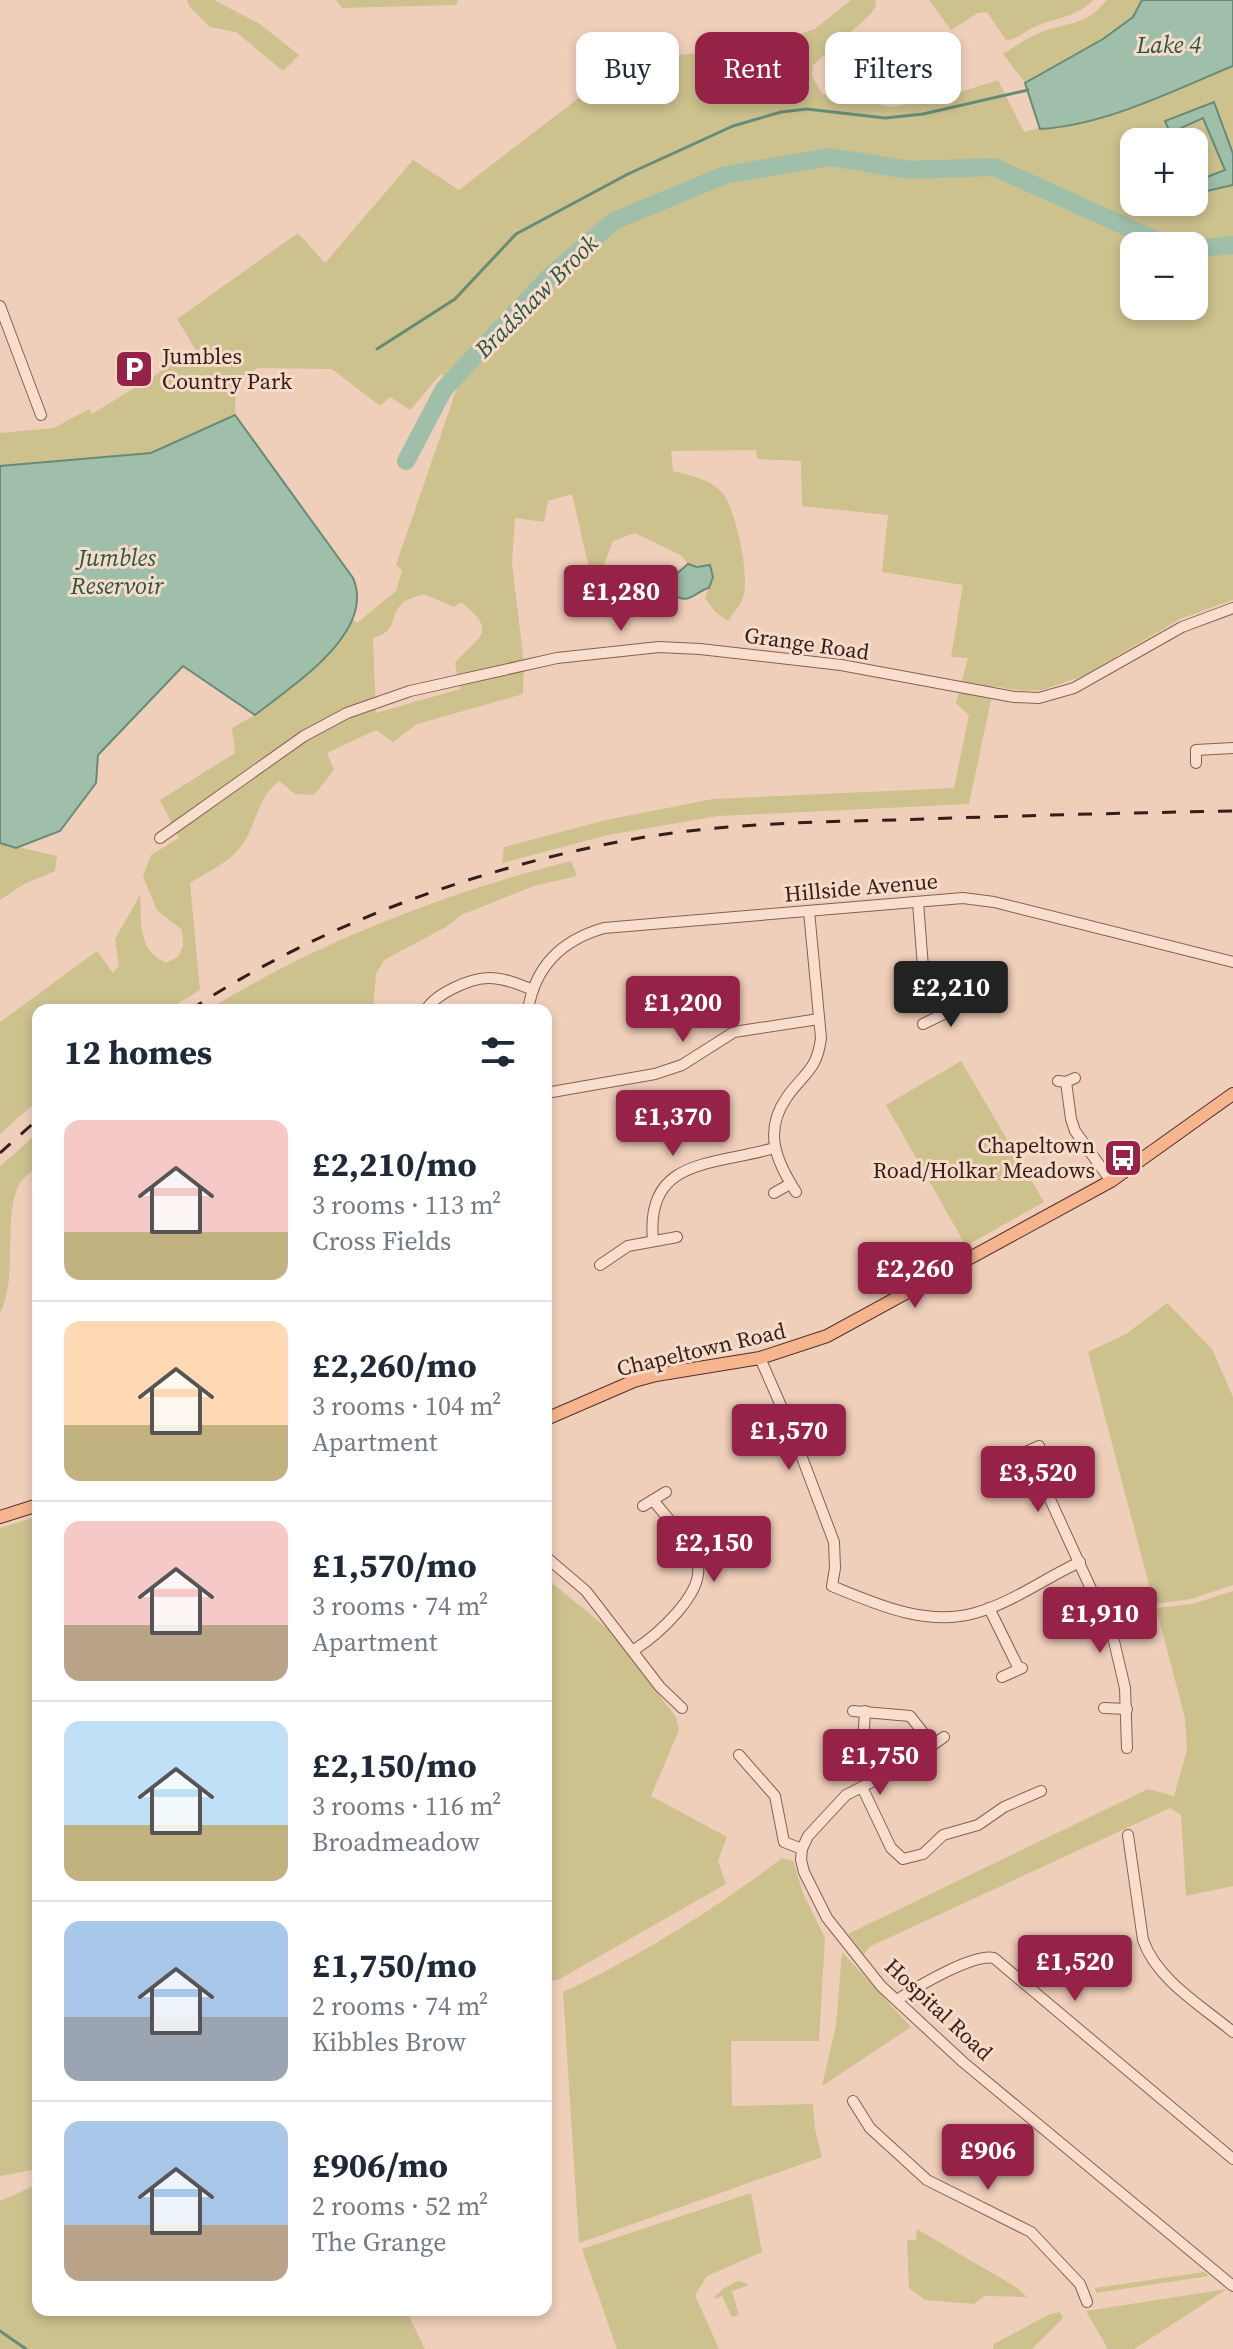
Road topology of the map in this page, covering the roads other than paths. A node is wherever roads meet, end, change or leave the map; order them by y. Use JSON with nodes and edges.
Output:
{"nodes":[{"id":1,"x":0,"y":306,"type":"edge"},
{"id":2,"x":41,"y":415,"type":"dead end"},
{"id":3,"x":1233,"y":608,"type":"edge"},
{"id":4,"x":1233,"y":748,"type":"edge"},
{"id":5,"x":1196,"y":763,"type":"dead end"},
{"id":6,"x":160,"y":838,"type":"dead end"},
{"id":7,"x":918,"y":902,"type":"junction"},
{"id":8,"x":809,"y":911,"type":"junction"},
{"id":9,"x":1233,"y":962,"type":"edge"},
{"id":10,"x":533,"y":990,"type":"junction"},
{"id":11,"x":968,"y":1002,"type":"dead end"},
{"id":12,"x":432,"y":1004,"type":"edge"},
{"id":13,"x":530,"y":1004,"type":"edge"},
{"id":14,"x":939,"y":1015,"type":"junction"},
{"id":15,"x":819,"y":1019,"type":"junction"},
{"id":16,"x":923,"y":1024,"type":"dead end"},
{"id":17,"x":1066,"y":1080,"type":"dead end"},
{"id":18,"x":552,"y":1092,"type":"edge"},
{"id":19,"x":1233,"y":1094,"type":"edge"},
{"id":20,"x":774,"y":1148,"type":"junction"},
{"id":21,"x":1111,"y":1181,"type":"junction"},
{"id":22,"x":774,"y":1193,"type":"dead end"},
{"id":23,"x":677,"y":1237,"type":"dead end"},
{"id":24,"x":653,"y":1240,"type":"junction"},
{"id":25,"x":600,"y":1265,"type":"dead end"},
{"id":26,"x":760,"y":1358,"type":"junction"},
{"id":27,"x":552,"y":1416,"type":"edge"},
{"id":28,"x":1039,"y":1446,"type":"dead end"},
{"id":29,"x":1028,"y":1451,"type":"junction"},
{"id":30,"x":1013,"y":1458,"type":"dead end"},
{"id":31,"x":666,"y":1492,"type":"dead end"},
{"id":32,"x":32,"y":1507,"type":"edge"},
{"id":33,"x":0,"y":1517,"type":"edge"},
{"id":34,"x":552,"y":1562,"type":"edge"},
{"id":35,"x":1080,"y":1562,"type":"junction"},
{"id":36,"x":989,"y":1608,"type":"junction"},
{"id":37,"x":634,"y":1650,"type":"junction"},
{"id":38,"x":1002,"y":1677,"type":"dead end"},
{"id":39,"x":682,"y":1708,"type":"dead end"},
{"id":40,"x":1104,"y":1708,"type":"dead end"},
{"id":41,"x":1127,"y":1709,"type":"junction"},
{"id":42,"x":853,"y":1711,"type":"dead end"},
{"id":43,"x":865,"y":1711,"type":"junction"},
{"id":44,"x":864,"y":1728,"type":"dead end"},
{"id":45,"x":944,"y":1737,"type":"dead end"},
{"id":46,"x":933,"y":1745,"type":"junction"},
{"id":47,"x":1127,"y":1748,"type":"dead end"},
{"id":48,"x":739,"y":1755,"type":"dead end"},
{"id":49,"x":862,"y":1787,"type":"junction"},
{"id":50,"x":1041,"y":1791,"type":"dead end"},
{"id":51,"x":1128,"y":1835,"type":"dead end"},
{"id":52,"x":802,"y":1849,"type":"junction"},
{"id":53,"x":897,"y":2000,"type":"junction"},
{"id":54,"x":1233,"y":2032,"type":"edge"},
{"id":55,"x":853,"y":2101,"type":"dead end"},
{"id":56,"x":1233,"y":2159,"type":"edge"},
{"id":57,"x":1233,"y":2286,"type":"edge"},
{"id":58,"x":1087,"y":2302,"type":"dead end"}],
"edges":[{"from":1,"to":2,"type":"street"},
{"from":3,"to":6,"type":"street","name":"Grange Road"},
{"from":4,"to":5,"type":"street"},
{"from":7,"to":8,"type":"street","name":"Hillside Avenue"},
{"from":7,"to":9,"type":"street","name":"Hillside Avenue"},
{"from":7,"to":14,"type":"street"},
{"from":8,"to":10,"type":"street","name":"Hillside Avenue"},
{"from":8,"to":15,"type":"street"},
{"from":10,"to":12,"type":"street"},
{"from":10,"to":13,"type":"street","name":"Hillside Avenue"},
{"from":11,"to":14,"type":"street"},
{"from":14,"to":16,"type":"street"},
{"from":15,"to":18,"type":"street"},
{"from":15,"to":20,"type":"street"},
{"from":17,"to":21,"type":"street"},
{"from":19,"to":21,"type":"main road","name":"Chapeltown Road"},
{"from":20,"to":22,"type":"street"},
{"from":20,"to":24,"type":"street"},
{"from":21,"to":26,"type":"main road","name":"Chapeltown Road"},
{"from":23,"to":24,"type":"street"},
{"from":24,"to":25,"type":"street"},
{"from":26,"to":27,"type":"main road","name":"Chapeltown Road"},
{"from":26,"to":36,"type":"street"},
{"from":28,"to":29,"type":"street"},
{"from":29,"to":30,"type":"street"},
{"from":29,"to":35,"type":"street"},
{"from":31,"to":37,"type":"street"},
{"from":32,"to":33,"type":"main road"},
{"from":34,"to":37,"type":"street"},
{"from":35,"to":36,"type":"street"},
{"from":35,"to":41,"type":"street"},
{"from":36,"to":38,"type":"street"},
{"from":37,"to":39,"type":"street"},
{"from":40,"to":41,"type":"street"},
{"from":41,"to":47,"type":"street"},
{"from":42,"to":43,"type":"street"},
{"from":43,"to":44,"type":"street"},
{"from":43,"to":46,"type":"street"},
{"from":45,"to":46,"type":"street"},
{"from":46,"to":49,"type":"street"},
{"from":48,"to":52,"type":"street"},
{"from":49,"to":50,"type":"street"},
{"from":49,"to":52,"type":"street"},
{"from":51,"to":54,"type":"street"},
{"from":52,"to":53,"type":"street","name":"Hospital Road"},
{"from":53,"to":56,"type":"street"},
{"from":53,"to":57,"type":"street","name":"Hospital Road"},
{"from":55,"to":58,"type":"street"}]}
